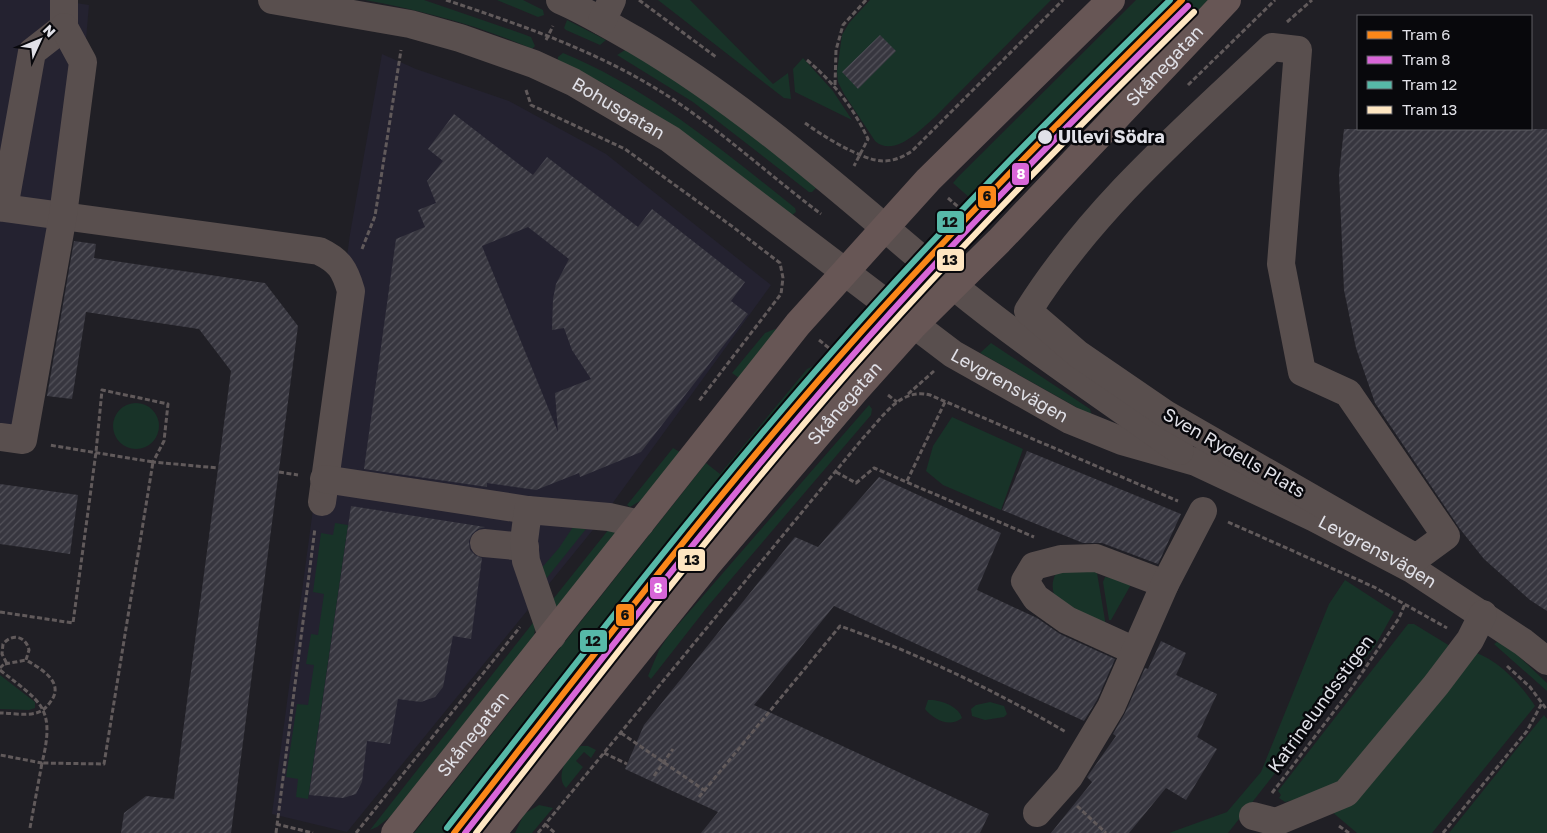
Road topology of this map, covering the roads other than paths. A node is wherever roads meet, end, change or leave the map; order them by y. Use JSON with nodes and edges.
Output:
{"nodes":[{"id":1,"x":64,"y":0,"type":"edge"},
{"id":2,"x":272,"y":0,"type":"edge"},
{"id":3,"x":560,"y":0,"type":"edge"},
{"id":4,"x":1111,"y":0,"type":"edge"},
{"id":5,"x":1227,"y":0,"type":"edge"},
{"id":6,"x":607,"y":11,"type":"edge"},
{"id":7,"x":64,"y":27,"type":"junction"},
{"id":8,"x":1272,"y":47,"type":"joint"},
{"id":9,"x":63,"y":215,"type":"junction"},
{"id":10,"x":885,"y":226,"type":"junction"},
{"id":11,"x":843,"y":272,"type":"junction"},
{"id":12,"x":953,"y":286,"type":"junction"},
{"id":13,"x":914,"y":325,"type":"junction"},
{"id":14,"x":11,"y":439,"type":"edge"},
{"id":15,"x":1196,"y":462,"type":"junction"},
{"id":16,"x":528,"y":510,"type":"junction"},
{"id":17,"x":1203,"y":511,"type":"road end"},
{"id":18,"x":640,"y":524,"type":"junction"},
{"id":19,"x":484,"y":543,"type":"dead end"},
{"id":20,"x":524,"y":547,"type":"junction"},
{"id":21,"x":1165,"y":584,"type":"junction"},
{"id":22,"x":1483,"y":614,"type":"junction"},
{"id":23,"x":552,"y":636,"type":"junction"},
{"id":24,"x":1135,"y":651,"type":"junction"},
{"id":25,"x":1547,"y":661,"type":"edge"},
{"id":26,"x":1037,"y":813,"type":"dead end"},
{"id":27,"x":1253,"y":816,"type":"road end"},
{"id":28,"x":395,"y":833,"type":"edge"},
{"id":29,"x":492,"y":833,"type":"edge"}],
"edges":[{"from":1,"to":7,"type":"street"},
{"from":2,"to":11,"type":"street","name":"Bohusgatan"},
{"from":3,"to":6,"type":"street"},
{"from":4,"to":10,"type":"main road","name":"Skånegatan"},
{"from":5,"to":12,"type":"main road","name":"Skånegatan"},
{"from":6,"to":10,"type":"street"},
{"from":7,"to":9,"type":"street"},
{"from":7,"to":9,"type":"street"},
{"from":8,"to":8,"type":"street","name":"Sven Rydells Plats"},
{"from":9,"to":14,"type":"street"},
{"from":9,"to":16,"type":"street"},
{"from":10,"to":11,"type":"main road","name":"Skånegatan"},
{"from":10,"to":12,"type":"street"},
{"from":11,"to":13,"type":"street","name":"Bohusgatan"},
{"from":11,"to":18,"type":"main road","name":"Skånegatan"},
{"from":12,"to":13,"type":"main road","name":"Skånegatan"},
{"from":12,"to":15,"type":"street","name":"Levgrensvägen"},
{"from":13,"to":15,"type":"street","name":"Levgrensvägen"},
{"from":13,"to":29,"type":"main road","name":"Skånegatan"},
{"from":15,"to":22,"type":"street","name":"Levgrensvägen"},
{"from":16,"to":18,"type":"street"},
{"from":16,"to":20,"type":"street"},
{"from":17,"to":21,"type":"street"},
{"from":18,"to":23,"type":"main road","name":"Skånegatan"},
{"from":19,"to":20,"type":"street"},
{"from":20,"to":23,"type":"street"},
{"from":21,"to":24,"type":"street"},
{"from":21,"to":24,"type":"street"},
{"from":22,"to":25,"type":"street","name":"Levgrensvägen"},
{"from":22,"to":27,"type":"street"},
{"from":23,"to":28,"type":"main road","name":"Skånegatan"},
{"from":24,"to":26,"type":"street"}]}
